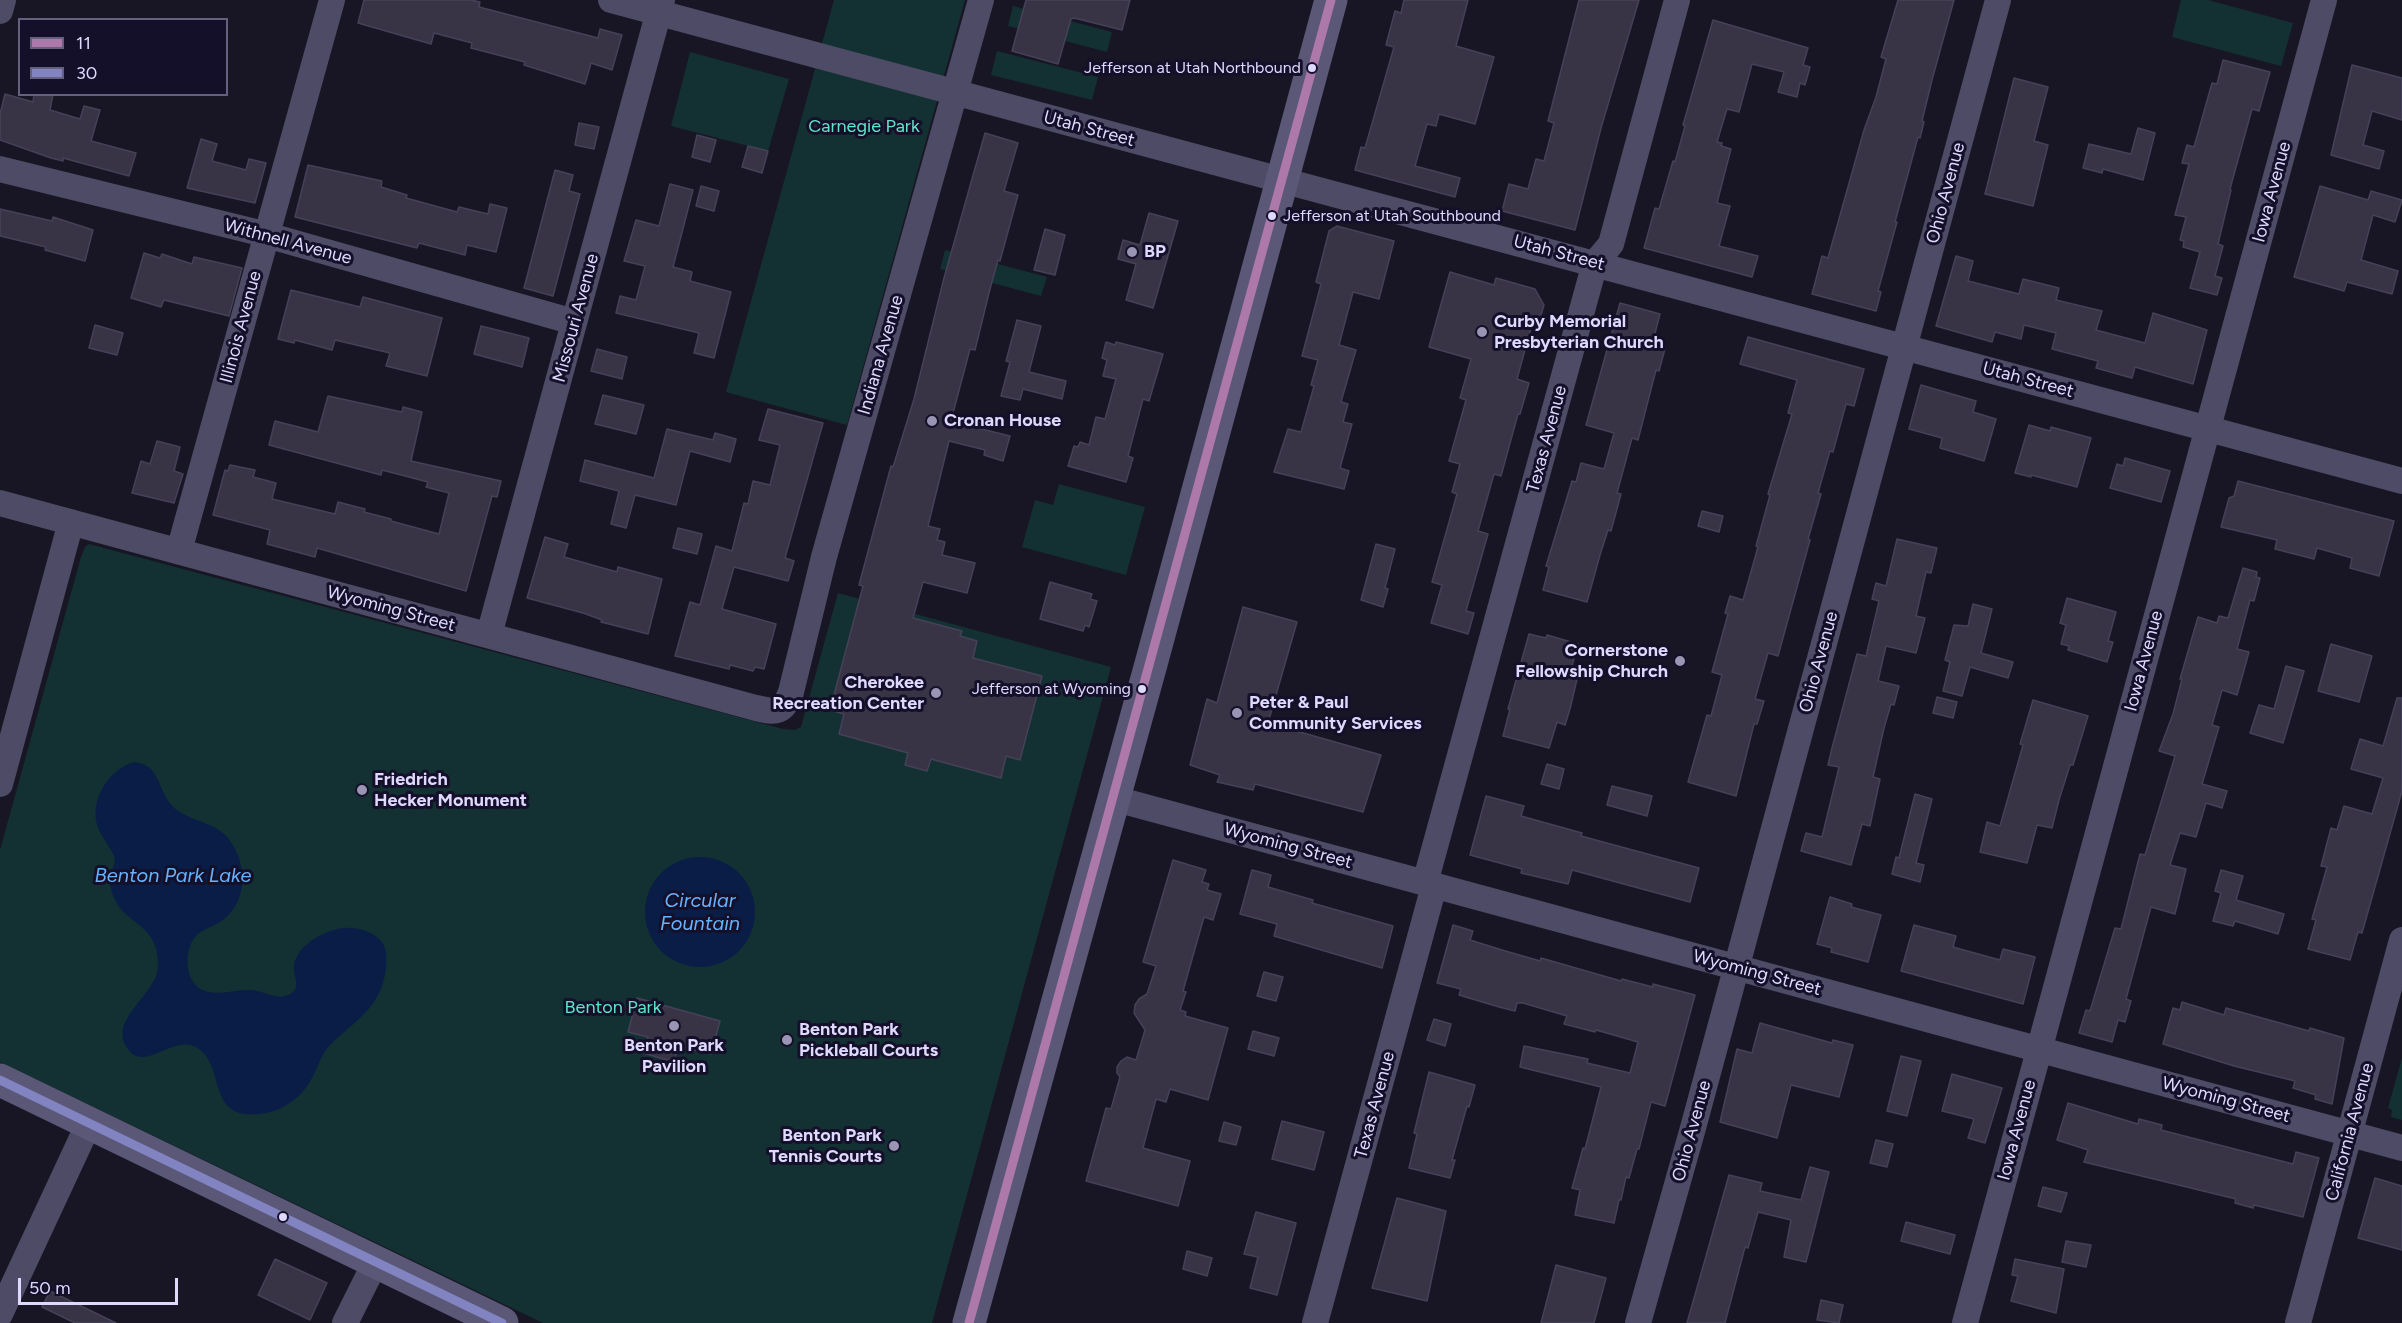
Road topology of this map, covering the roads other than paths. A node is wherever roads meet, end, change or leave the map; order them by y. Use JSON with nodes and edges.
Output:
{"nodes":[{"id":1,"x":3,"y":0,"type":"edge"},
{"id":2,"x":332,"y":0,"type":"edge"},
{"id":3,"x":611,"y":0,"type":"edge"},
{"id":4,"x":981,"y":0,"type":"edge"},
{"id":5,"x":1331,"y":0,"type":"edge"},
{"id":6,"x":1677,"y":0,"type":"edge"},
{"id":7,"x":1998,"y":0,"type":"edge"},
{"id":8,"x":2324,"y":0,"type":"edge"},
{"id":9,"x":660,"y":6,"type":"edge"},
{"id":10,"x":0,"y":11,"type":"edge"},
{"id":11,"x":956,"y":93,"type":"junction"},
{"id":12,"x":0,"y":169,"type":"edge"},
{"id":13,"x":1281,"y":181,"type":"junction"},
{"id":14,"x":266,"y":235,"type":"junction"},
{"id":15,"x":1595,"y":263,"type":"junction"},
{"id":16,"x":574,"y":322,"type":"junction"},
{"id":17,"x":1904,"y":346,"type":"junction"},
{"id":18,"x":2208,"y":428,"type":"junction"},
{"id":19,"x":2402,"y":481,"type":"edge"},
{"id":20,"x":0,"y":503,"type":"edge"},
{"id":21,"x":71,"y":522,"type":"junction"},
{"id":22,"x":179,"y":551,"type":"junction"},
{"id":23,"x":489,"y":635,"type":"junction"},
{"id":24,"x":781,"y":709,"type":"joint"},
{"id":25,"x":0,"y":784,"type":"edge"},
{"id":26,"x":1112,"y":798,"type":"junction"},
{"id":27,"x":1429,"y":884,"type":"junction"},
{"id":28,"x":2402,"y":940,"type":"edge"},
{"id":29,"x":1736,"y":967,"type":"junction"},
{"id":30,"x":2039,"y":1049,"type":"junction"},
{"id":31,"x":0,"y":1080,"type":"edge"},
{"id":32,"x":89,"y":1123,"type":"junction"},
{"id":33,"x":2349,"y":1133,"type":"junction"},
{"id":34,"x":2402,"y":1148,"type":"edge"},
{"id":35,"x":375,"y":1261,"type":"junction"},
{"id":36,"x":0,"y":1314,"type":"edge"},
{"id":37,"x":345,"y":1323,"type":"edge"},
{"id":38,"x":502,"y":1323,"type":"edge"},
{"id":39,"x":969,"y":1323,"type":"edge"},
{"id":40,"x":1315,"y":1323,"type":"edge"},
{"id":41,"x":1638,"y":1323,"type":"edge"},
{"id":42,"x":1965,"y":1323,"type":"edge"},
{"id":43,"x":2298,"y":1323,"type":"edge"}],
"edges":[{"from":1,"to":10,"type":"street"},
{"from":2,"to":14,"type":"street","name":"Illinois Avenue"},
{"from":3,"to":9,"type":"street","name":"Utah Street"},
{"from":4,"to":11,"type":"street","name":"Indiana Avenue"},
{"from":5,"to":13,"type":"main road"},
{"from":6,"to":15,"type":"street","name":"Texas Avenue"},
{"from":7,"to":17,"type":"street","name":"Ohio Avenue"},
{"from":8,"to":18,"type":"street","name":"Iowa Avenue"},
{"from":9,"to":11,"type":"street","name":"Utah Street"},
{"from":9,"to":16,"type":"street","name":"Missouri Avenue"},
{"from":11,"to":13,"type":"street","name":"Utah Street"},
{"from":11,"to":24,"type":"street","name":"Indiana Avenue"},
{"from":12,"to":14,"type":"street","name":"Withnell Avenue"},
{"from":13,"to":15,"type":"street","name":"Utah Street"},
{"from":13,"to":26,"type":"main road"},
{"from":14,"to":16,"type":"street","name":"Withnell Avenue"},
{"from":14,"to":22,"type":"street","name":"Illinois Avenue"},
{"from":15,"to":17,"type":"street","name":"Utah Street"},
{"from":15,"to":27,"type":"street","name":"Texas Avenue"},
{"from":16,"to":23,"type":"street","name":"Missouri Avenue"},
{"from":17,"to":18,"type":"street","name":"Utah Street"},
{"from":17,"to":29,"type":"street","name":"Ohio Avenue"},
{"from":18,"to":19,"type":"street","name":"Utah Street"},
{"from":18,"to":30,"type":"street","name":"Iowa Avenue"},
{"from":20,"to":21,"type":"street","name":"Wyoming Street"},
{"from":21,"to":22,"type":"street","name":"Wyoming Street"},
{"from":21,"to":25,"type":"street"},
{"from":22,"to":23,"type":"street","name":"Wyoming Street"},
{"from":23,"to":24,"type":"street","name":"Wyoming Street"},
{"from":26,"to":27,"type":"street","name":"Wyoming Street"},
{"from":26,"to":39,"type":"main road"},
{"from":27,"to":29,"type":"street","name":"Wyoming Street"},
{"from":27,"to":40,"type":"street","name":"Texas Avenue"},
{"from":28,"to":33,"type":"street","name":"California Avenue"},
{"from":29,"to":30,"type":"street","name":"Wyoming Street"},
{"from":29,"to":41,"type":"street","name":"Ohio Avenue"},
{"from":30,"to":33,"type":"street","name":"Wyoming Street"},
{"from":30,"to":42,"type":"street","name":"Iowa Avenue"},
{"from":31,"to":32,"type":"main road"},
{"from":32,"to":35,"type":"main road"},
{"from":32,"to":36,"type":"street"},
{"from":33,"to":34,"type":"street","name":"Wyoming Street"},
{"from":33,"to":43,"type":"street","name":"California Avenue"},
{"from":35,"to":37,"type":"street"},
{"from":35,"to":38,"type":"main road"}]}
